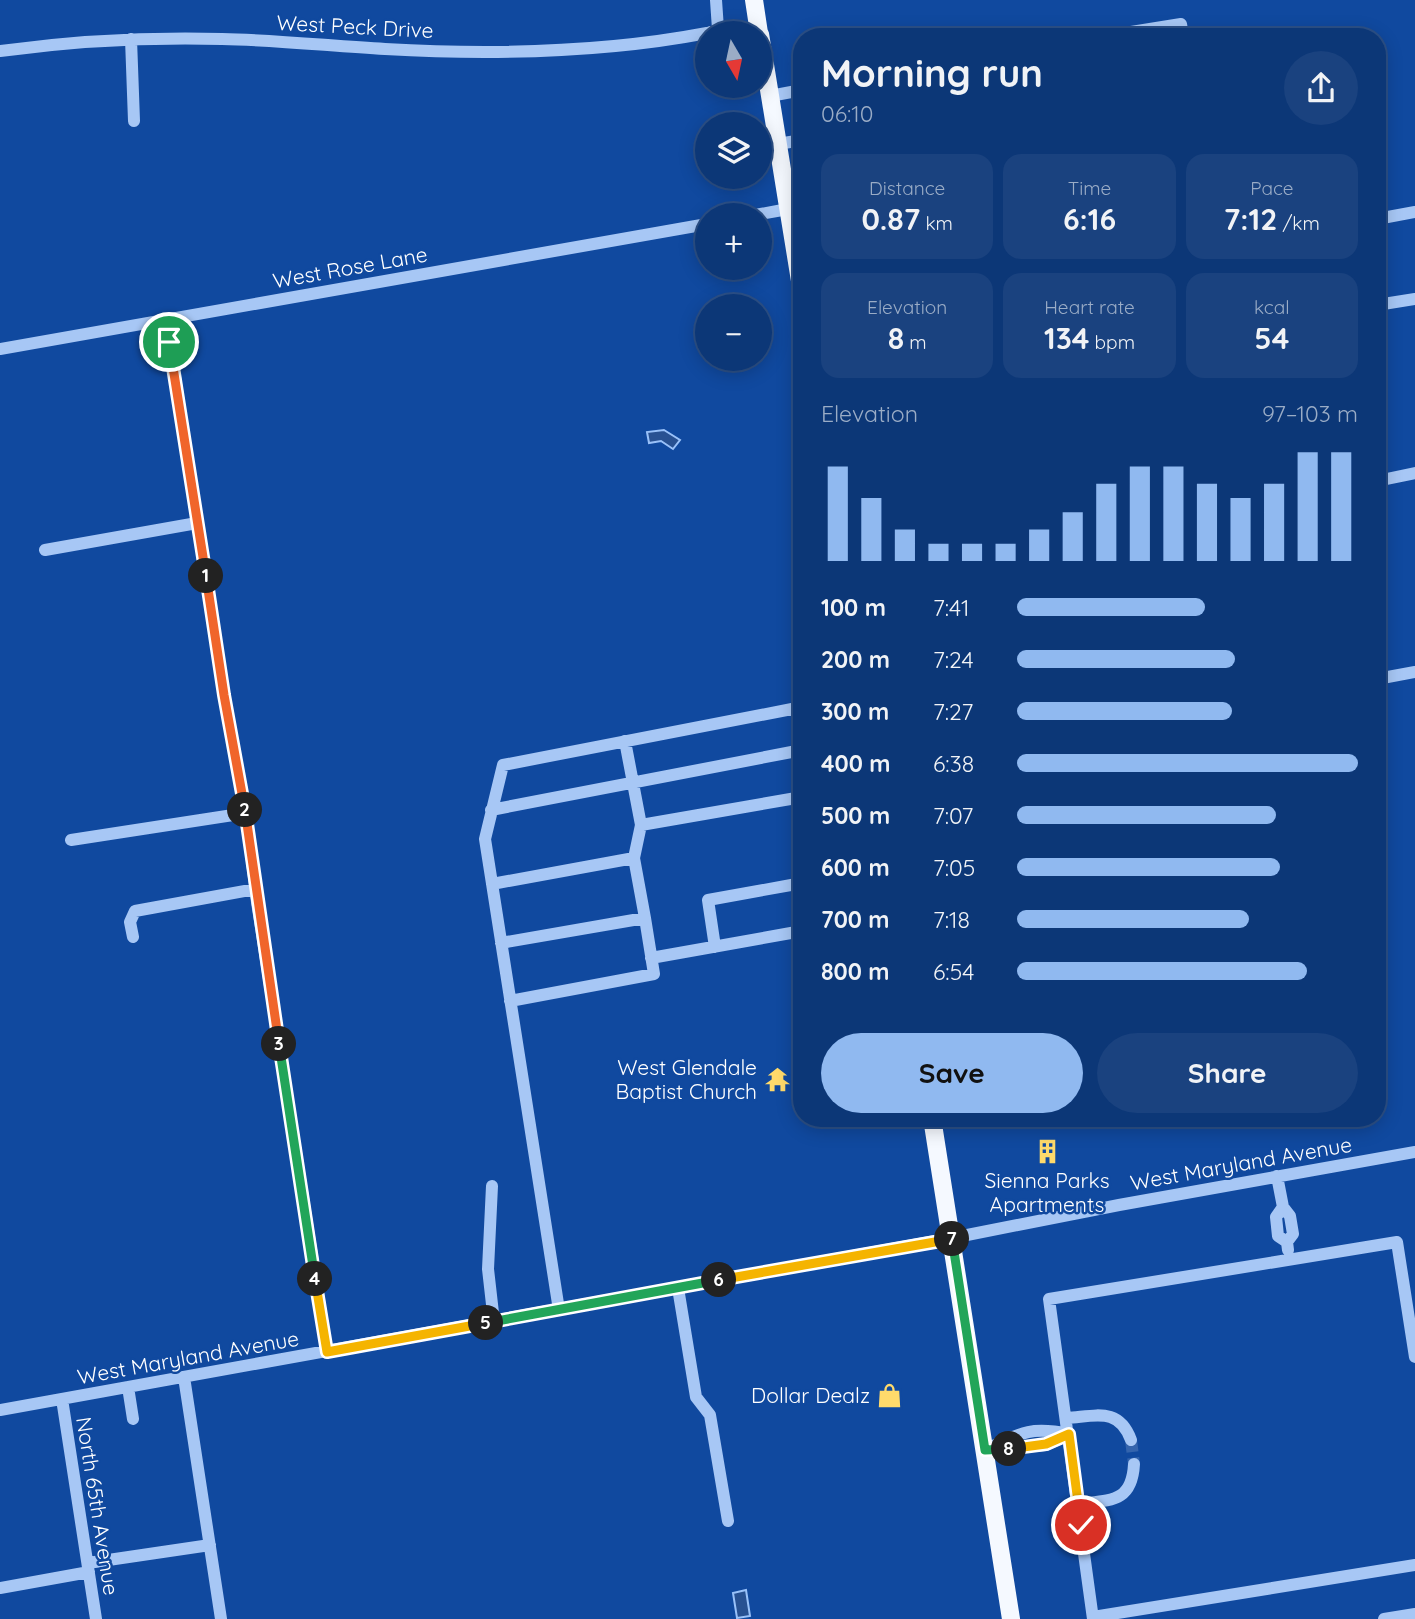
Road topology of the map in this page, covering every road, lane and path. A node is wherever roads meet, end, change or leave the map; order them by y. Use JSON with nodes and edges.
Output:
{"nodes":[{"id":1,"x":716,"y":0,"type":"edge"},
{"id":2,"x":754,"y":0,"type":"edge"},
{"id":3,"x":713,"y":21,"type":"edge"},
{"id":4,"x":758,"y":21,"type":"edge"},
{"id":5,"x":1154,"y":28,"type":"edge"},
{"id":6,"x":1182,"y":28,"type":"edge"},
{"id":7,"x":695,"y":34,"type":"edge"},
{"id":8,"x":131,"y":39,"type":"junction"},
{"id":9,"x":0,"y":51,"type":"edge"},
{"id":10,"x":793,"y":92,"type":"edge"},
{"id":11,"x":772,"y":96,"type":"edge"},
{"id":12,"x":770,"y":98,"type":"edge"},
{"id":13,"x":134,"y":121,"type":"dead end"},
{"id":14,"x":793,"y":142,"type":"edge"},
{"id":15,"x":778,"y":144,"type":"junction"},
{"id":16,"x":793,"y":188,"type":"edge"},
{"id":17,"x":788,"y":209,"type":"junction"},
{"id":18,"x":772,"y":212,"type":"edge"},
{"id":19,"x":1415,"y":212,"type":"edge"},
{"id":20,"x":1386,"y":217,"type":"edge"},
{"id":21,"x":695,"y":225,"type":"edge"},
{"id":22,"x":793,"y":239,"type":"edge"},
{"id":23,"x":1415,"y":299,"type":"edge"},
{"id":24,"x":1386,"y":304,"type":"edge"},
{"id":25,"x":166,"y":319,"type":"junction"},
{"id":26,"x":0,"y":349,"type":"edge"},
{"id":27,"x":1415,"y":473,"type":"edge"},
{"id":28,"x":1386,"y":479,"type":"edge"},
{"id":29,"x":197,"y":523,"type":"junction"},
{"id":30,"x":45,"y":550,"type":"dead end"},
{"id":31,"x":1415,"y":672,"type":"edge"},
{"id":32,"x":1386,"y":677,"type":"edge"},
{"id":33,"x":793,"y":709,"type":"edge"},
{"id":34,"x":625,"y":741,"type":"junction"},
{"id":35,"x":793,"y":752,"type":"edge"},
{"id":36,"x":633,"y":783,"type":"junction"},
{"id":37,"x":793,"y":799,"type":"edge"},
{"id":38,"x":491,"y":810,"type":"junction"},
{"id":39,"x":246,"y":813,"type":"junction"},
{"id":40,"x":641,"y":825,"type":"junction"},
{"id":41,"x":71,"y":840,"type":"dead end"},
{"id":42,"x":634,"y":858,"type":"junction"},
{"id":43,"x":492,"y":884,"type":"junction"},
{"id":44,"x":793,"y":885,"type":"edge"},
{"id":45,"x":256,"y":889,"type":"junction"},
{"id":46,"x":645,"y":918,"type":"junction"},
{"id":47,"x":793,"y":934,"type":"edge"},
{"id":48,"x":133,"y":937,"type":"dead end"},
{"id":49,"x":501,"y":943,"type":"junction"},
{"id":50,"x":715,"y":947,"type":"junction"},
{"id":51,"x":651,"y":958,"type":"junction"},
{"id":52,"x":510,"y":1001,"type":"junction"},
{"id":53,"x":934,"y":1127,"type":"edge"},
{"id":54,"x":1415,"y":1152,"type":"edge"},
{"id":55,"x":1278,"y":1176,"type":"junction"},
{"id":56,"x":492,"y":1186,"type":"dead end"},
{"id":57,"x":952,"y":1238,"type":"junction"},
{"id":58,"x":1289,"y":1259,"type":"junction"},
{"id":59,"x":678,"y":1288,"type":"junction"},
{"id":60,"x":559,"y":1310,"type":"junction"},
{"id":61,"x":494,"y":1322,"type":"junction"},
{"id":62,"x":327,"y":1352,"type":"junction"},
{"id":63,"x":1415,"y":1357,"type":"edge"},
{"id":64,"x":184,"y":1377,"type":"junction"},
{"id":65,"x":128,"y":1387,"type":"junction"},
{"id":66,"x":62,"y":1399,"type":"junction"},
{"id":67,"x":0,"y":1410,"type":"edge"},
{"id":68,"x":1067,"y":1418,"type":"junction"},
{"id":69,"x":133,"y":1419,"type":"dead end"},
{"id":70,"x":1069,"y":1434,"type":"junction"},
{"id":71,"x":1131,"y":1440,"type":"tunnel mouth"},
{"id":72,"x":985,"y":1450,"type":"junction"},
{"id":73,"x":1134,"y":1464,"type":"tunnel mouth"},
{"id":74,"x":1078,"y":1504,"type":"junction"},
{"id":75,"x":728,"y":1521,"type":"dead end"},
{"id":76,"x":209,"y":1545,"type":"junction"},
{"id":77,"x":1415,"y":1565,"type":"edge"},
{"id":78,"x":88,"y":1567,"type":"junction"},
{"id":79,"x":0,"y":1588,"type":"edge"},
{"id":80,"x":1415,"y":1614,"type":"edge"},
{"id":81,"x":1093,"y":1618,"type":"edge"},
{"id":82,"x":96,"y":1619,"type":"edge"},
{"id":83,"x":221,"y":1619,"type":"edge"},
{"id":84,"x":1012,"y":1619,"type":"edge"},
{"id":85,"x":1384,"y":1619,"type":"edge"}],
"edges":[{"from":1,"to":3,"type":"street"},
{"from":2,"to":4,"type":"main road"},
{"from":5,"to":6,"type":"street"},
{"from":7,"to":8,"type":"street","name":"West Peck Drive"},
{"from":8,"to":9,"type":"street","name":"West Peck Drive"},
{"from":8,"to":13,"type":"street"},
{"from":10,"to":11,"type":"street"},
{"from":12,"to":15,"type":"main road"},
{"from":14,"to":15,"type":"street"},
{"from":15,"to":16,"type":"main road"},
{"from":16,"to":17,"type":"main road"},
{"from":17,"to":18,"type":"street"},
{"from":17,"to":22,"type":"main road"},
{"from":19,"to":20,"type":"street"},
{"from":21,"to":25,"type":"street","name":"West Rose Lane"},
{"from":23,"to":24,"type":"street"},
{"from":25,"to":26,"type":"street","name":"West Rose Lane"},
{"from":25,"to":29,"type":"street"},
{"from":27,"to":28,"type":"street"},
{"from":29,"to":30,"type":"street"},
{"from":29,"to":39,"type":"street"},
{"from":31,"to":32,"type":"street"},
{"from":33,"to":34,"type":"street"},
{"from":34,"to":36,"type":"street"},
{"from":34,"to":38,"type":"street"},
{"from":35,"to":36,"type":"street"},
{"from":36,"to":38,"type":"street"},
{"from":36,"to":40,"type":"street"},
{"from":37,"to":40,"type":"street"},
{"from":38,"to":43,"type":"street"},
{"from":39,"to":41,"type":"street"},
{"from":39,"to":45,"type":"street"},
{"from":40,"to":42,"type":"street"},
{"from":42,"to":43,"type":"street"},
{"from":42,"to":46,"type":"street"},
{"from":43,"to":49,"type":"street"},
{"from":44,"to":50,"type":"street"},
{"from":45,"to":48,"type":"street"},
{"from":45,"to":62,"type":"street"},
{"from":46,"to":49,"type":"street"},
{"from":46,"to":51,"type":"street"},
{"from":47,"to":50,"type":"street"},
{"from":49,"to":52,"type":"street"},
{"from":50,"to":51,"type":"street"},
{"from":51,"to":52,"type":"street"},
{"from":52,"to":60,"type":"street"},
{"from":53,"to":57,"type":"main road"},
{"from":54,"to":55,"type":"street","name":"West Maryland Avenue"},
{"from":55,"to":57,"type":"street","name":"West Maryland Avenue"},
{"from":55,"to":58,"type":"street"},
{"from":56,"to":61,"type":"street"},
{"from":57,"to":59,"type":"street","name":"West Maryland Avenue"},
{"from":57,"to":72,"type":"main road"},
{"from":58,"to":63,"type":"street"},
{"from":58,"to":68,"type":"street"},
{"from":59,"to":60,"type":"street","name":"West Maryland Avenue"},
{"from":59,"to":75,"type":"street"},
{"from":60,"to":61,"type":"street","name":"West Maryland Avenue"},
{"from":61,"to":62,"type":"street","name":"West Maryland Avenue"},
{"from":62,"to":64,"type":"street","name":"West Maryland Avenue"},
{"from":64,"to":65,"type":"street","name":"West Maryland Avenue"},
{"from":64,"to":76,"type":"street"},
{"from":65,"to":66,"type":"street","name":"West Maryland Avenue"},
{"from":65,"to":69,"type":"street"},
{"from":66,"to":67,"type":"street","name":"West Maryland Avenue"},
{"from":66,"to":78,"type":"street","name":"North 65th Avenue"},
{"from":68,"to":70,"type":"street"},
{"from":68,"to":71,"type":"street"},
{"from":70,"to":72,"type":"street"},
{"from":70,"to":74,"type":"street"},
{"from":72,"to":84,"type":"main road"},
{"from":73,"to":74,"type":"street"},
{"from":74,"to":81,"type":"street"},
{"from":76,"to":78,"type":"street"},
{"from":76,"to":83,"type":"street"},
{"from":77,"to":81,"type":"street"},
{"from":78,"to":79,"type":"street"},
{"from":78,"to":82,"type":"street","name":"North 65th Avenue"},
{"from":80,"to":85,"type":"street"}]}
